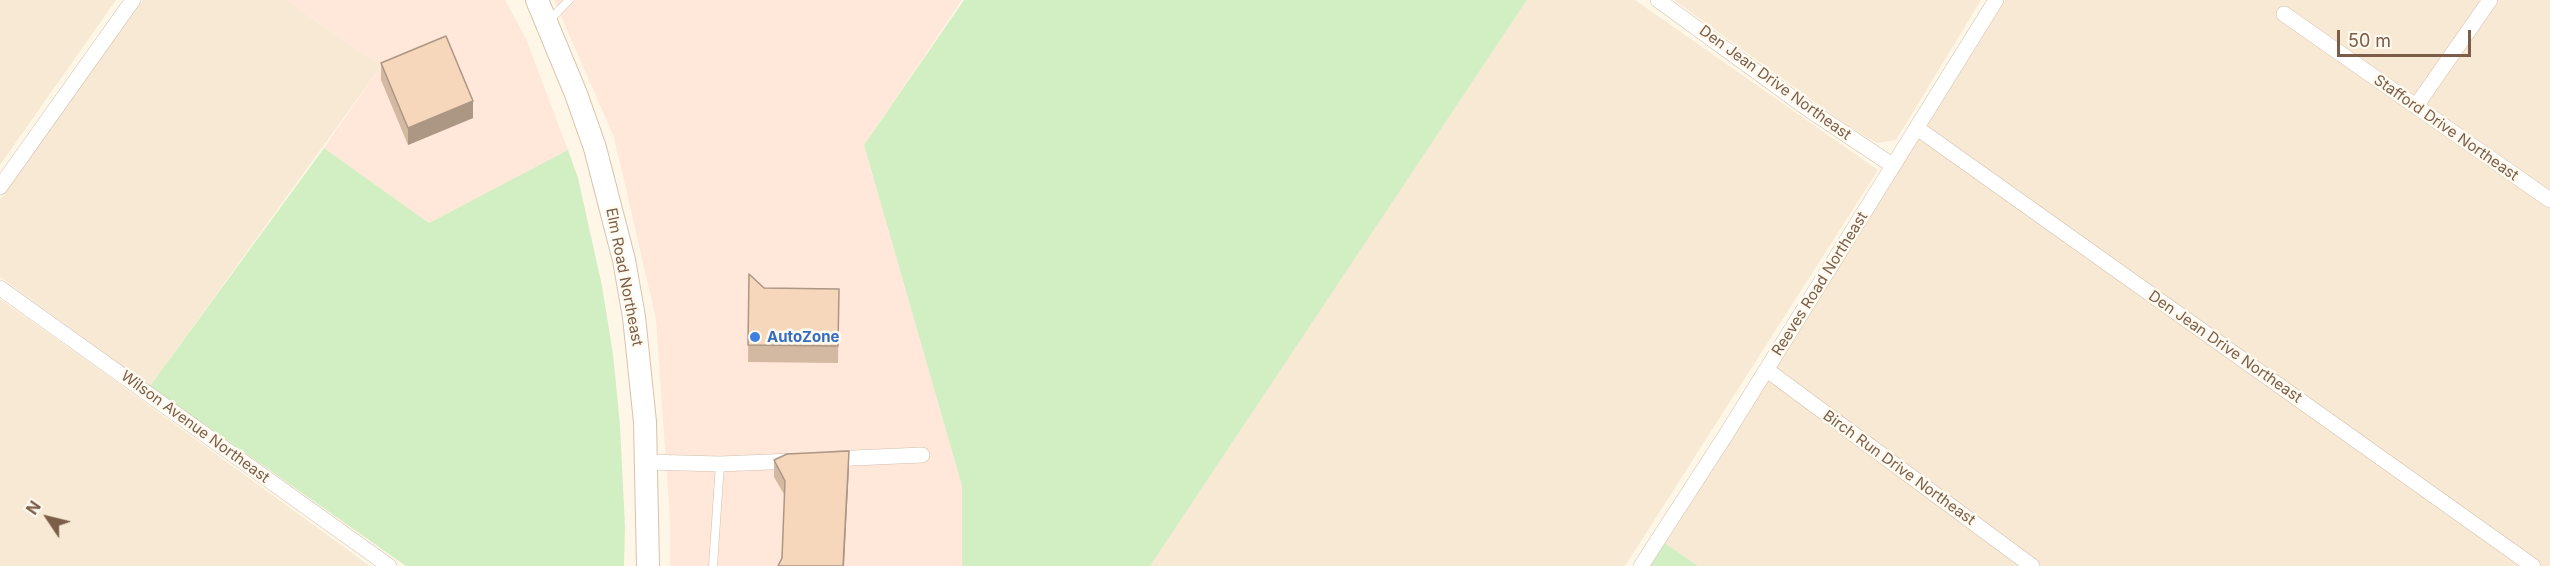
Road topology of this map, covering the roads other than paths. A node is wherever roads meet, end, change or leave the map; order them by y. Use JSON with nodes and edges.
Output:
{"nodes":[{"id":1,"x":133,"y":0,"type":"edge"},
{"id":2,"x":537,"y":0,"type":"edge"},
{"id":3,"x":569,"y":0,"type":"edge"},
{"id":4,"x":1658,"y":0,"type":"edge"},
{"id":5,"x":1996,"y":0,"type":"edge"},
{"id":6,"x":2490,"y":0,"type":"edge"},
{"id":7,"x":2284,"y":14,"type":"dead end"},
{"id":8,"x":547,"y":23,"type":"junction"},
{"id":9,"x":2416,"y":106,"type":"junction"},
{"id":10,"x":1917,"y":128,"type":"junction"},
{"id":11,"x":1892,"y":165,"type":"junction"},
{"id":12,"x":0,"y":187,"type":"edge"},
{"id":13,"x":2550,"y":200,"type":"edge"},
{"id":14,"x":0,"y":288,"type":"edge"},
{"id":15,"x":1767,"y":370,"type":"junction"},
{"id":16,"x":922,"y":455,"type":"dead end"},
{"id":17,"x":647,"y":462,"type":"junction"},
{"id":18,"x":720,"y":464,"type":"junction"},
{"id":19,"x":389,"y":566,"type":"edge"},
{"id":20,"x":648,"y":566,"type":"edge"},
{"id":21,"x":713,"y":566,"type":"edge"},
{"id":22,"x":1641,"y":566,"type":"edge"},
{"id":23,"x":2032,"y":566,"type":"edge"},
{"id":24,"x":2533,"y":566,"type":"edge"}],
"edges":[{"from":1,"to":12,"type":"street"},
{"from":2,"to":8,"type":"main road","name":"Elm Road Northeast"},
{"from":3,"to":8,"type":"lane"},
{"from":4,"to":11,"type":"street","name":"Den Jean Drive Northeast"},
{"from":5,"to":10,"type":"street","name":"Reeves Road Northeast"},
{"from":6,"to":9,"type":"street"},
{"from":7,"to":9,"type":"street","name":"Stafford Drive Northeast"},
{"from":8,"to":17,"type":"main road","name":"Elm Road Northeast"},
{"from":9,"to":13,"type":"street","name":"Stafford Drive Northeast"},
{"from":10,"to":11,"type":"street","name":"Reeves Road Northeast"},
{"from":10,"to":24,"type":"street","name":"Den Jean Drive Northeast"},
{"from":11,"to":15,"type":"street","name":"Reeves Road Northeast"},
{"from":14,"to":19,"type":"street","name":"Wilson Avenue Northeast"},
{"from":15,"to":22,"type":"street","name":"Reeves Road Northeast"},
{"from":15,"to":23,"type":"street","name":"Birch Run Drive Northeast"},
{"from":16,"to":18,"type":"street"},
{"from":17,"to":18,"type":"street"},
{"from":17,"to":20,"type":"main road","name":"Elm Road Northeast"},
{"from":18,"to":21,"type":"lane"}]}
